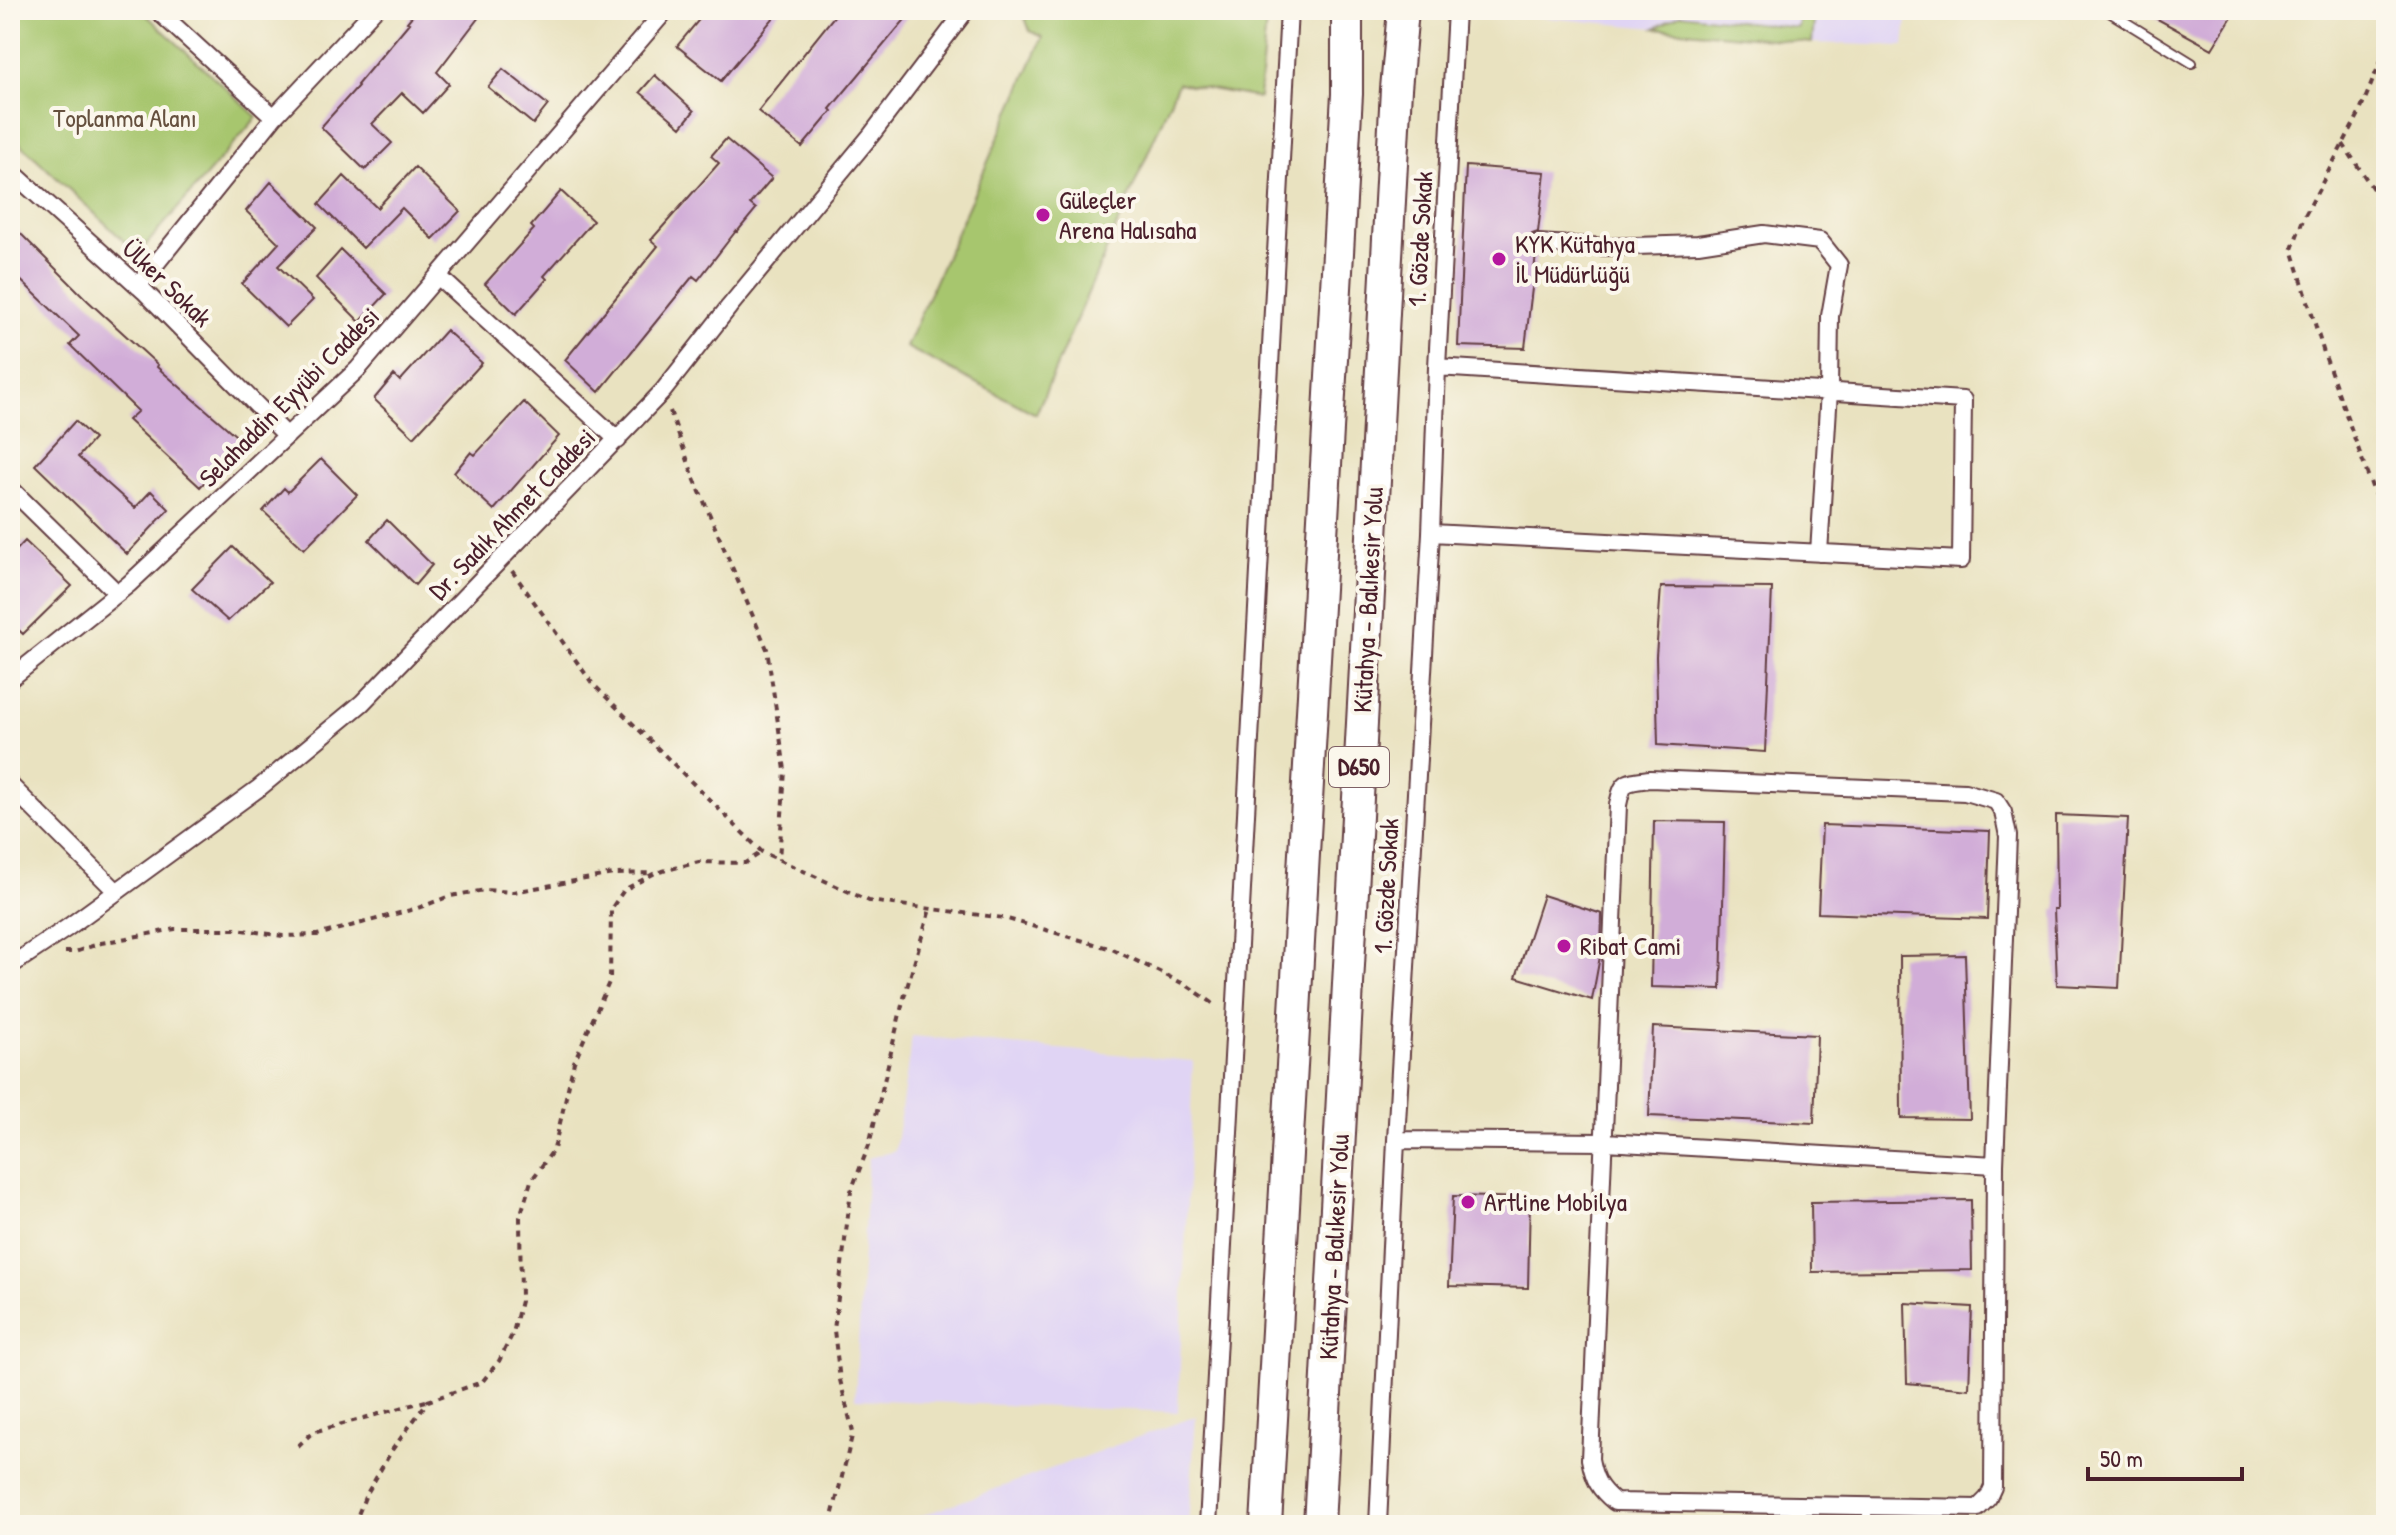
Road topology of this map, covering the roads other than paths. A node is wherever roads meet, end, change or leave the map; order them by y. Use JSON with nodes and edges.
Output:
{"nodes":[{"id":1,"x":157,"y":10,"type":"edge"},
{"id":2,"x":374,"y":10,"type":"edge"},
{"id":3,"x":666,"y":10,"type":"edge"},
{"id":4,"x":966,"y":10,"type":"edge"},
{"id":5,"x":1289,"y":10,"type":"edge"},
{"id":6,"x":1347,"y":10,"type":"edge"},
{"id":7,"x":1403,"y":10,"type":"edge"},
{"id":8,"x":1456,"y":10,"type":"edge"},
{"id":9,"x":2106,"y":10,"type":"edge"},
{"id":10,"x":2192,"y":63,"type":"dead end"},
{"id":11,"x":274,"y":117,"type":"junction"},
{"id":12,"x":10,"y":170,"type":"edge"},
{"id":13,"x":1538,"y":243,"type":"dead end"},
{"id":14,"x":438,"y":276,"type":"junction"},
{"id":15,"x":138,"y":286,"type":"junction"},
{"id":16,"x":1437,"y":367,"type":"junction"},
{"id":17,"x":1829,"y":391,"type":"junction"},
{"id":18,"x":287,"y":436,"type":"junction"},
{"id":19,"x":618,"y":440,"type":"junction"},
{"id":20,"x":10,"y":488,"type":"edge"},
{"id":21,"x":1431,"y":533,"type":"junction"},
{"id":22,"x":1819,"y":553,"type":"junction"},
{"id":23,"x":117,"y":593,"type":"junction"},
{"id":24,"x":10,"y":679,"type":"edge"},
{"id":25,"x":10,"y":785,"type":"edge"},
{"id":26,"x":116,"y":891,"type":"junction"},
{"id":27,"x":10,"y":966,"type":"edge"},
{"id":28,"x":1396,"y":1140,"type":"junction"},
{"id":29,"x":1605,"y":1142,"type":"junction"},
{"id":30,"x":1995,"y":1165,"type":"junction"},
{"id":31,"x":1867,"y":1506,"type":"junction"},
{"id":32,"x":1208,"y":1525,"type":"edge"},
{"id":33,"x":1266,"y":1525,"type":"edge"},
{"id":34,"x":1319,"y":1525,"type":"edge"},
{"id":35,"x":1378,"y":1525,"type":"edge"},
{"id":36,"x":1867,"y":1525,"type":"edge"}],
"edges":[{"from":1,"to":11,"type":"street"},
{"from":2,"to":11,"type":"street"},
{"from":3,"to":14,"type":"street","name":"Selahaddin Eyyübi Caddesi"},
{"from":4,"to":19,"type":"street","name":"Dr. Sadık Ahmet Caddesi"},
{"from":5,"to":32,"type":"street"},
{"from":6,"to":33,"type":"highway","name":"Kütahya - Balıkesir Yolu","number":"D650"},
{"from":7,"to":34,"type":"highway","name":"Kütahya - Balıkesir Yolu","number":"D650"},
{"from":8,"to":16,"type":"street","name":"1. Gözde Sokak"},
{"from":9,"to":10,"type":"lane"},
{"from":11,"to":15,"type":"street"},
{"from":12,"to":15,"type":"street","name":"Ülker Sokak"},
{"from":13,"to":17,"type":"street"},
{"from":14,"to":18,"type":"street","name":"Selahaddin Eyyübi Caddesi"},
{"from":14,"to":19,"type":"street"},
{"from":15,"to":18,"type":"street","name":"Ülker Sokak"},
{"from":16,"to":17,"type":"street"},
{"from":16,"to":21,"type":"street","name":"1. Gözde Sokak"},
{"from":17,"to":22,"type":"street"},
{"from":17,"to":22,"type":"street"},
{"from":18,"to":23,"type":"street","name":"Selahaddin Eyyübi Caddesi"},
{"from":19,"to":26,"type":"street","name":"Dr. Sadık Ahmet Caddesi"},
{"from":20,"to":23,"type":"street"},
{"from":21,"to":22,"type":"street"},
{"from":21,"to":28,"type":"street","name":"1. Gözde Sokak"},
{"from":23,"to":24,"type":"street","name":"Selahaddin Eyyübi Caddesi"},
{"from":25,"to":26,"type":"street"},
{"from":26,"to":27,"type":"street","name":"Dr. Sadık Ahmet Caddesi"},
{"from":28,"to":29,"type":"street"},
{"from":28,"to":35,"type":"street","name":"1. Gözde Sokak"},
{"from":29,"to":30,"type":"street"},
{"from":29,"to":30,"type":"street"},
{"from":29,"to":31,"type":"street"},
{"from":30,"to":31,"type":"street"},
{"from":31,"to":36,"type":"lane"}]}
